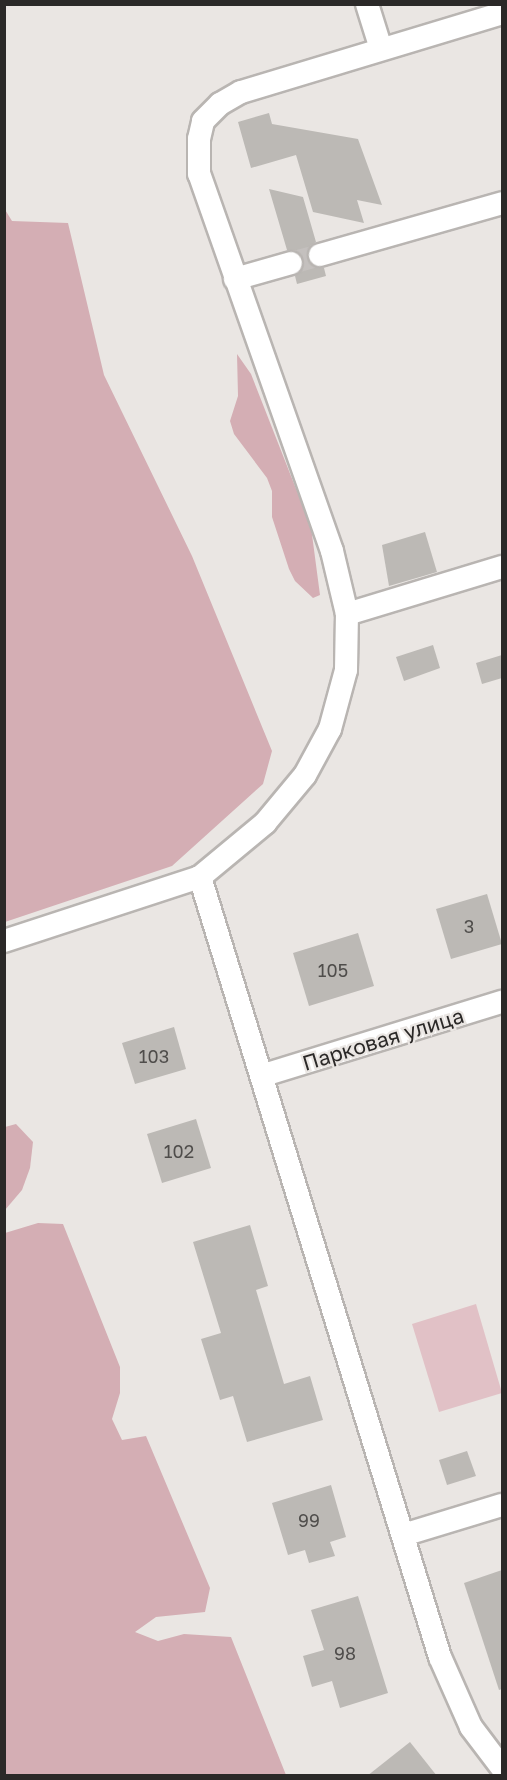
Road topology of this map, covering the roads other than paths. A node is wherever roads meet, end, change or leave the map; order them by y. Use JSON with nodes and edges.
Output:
{"nodes":[{"id":1,"x":367,"y":4,"type":"edge"},
{"id":2,"x":502,"y":13,"type":"edge"},
{"id":3,"x":381,"y":49,"type":"junction"},
{"id":4,"x":502,"y":203,"type":"edge"},
{"id":5,"x":320,"y":255,"type":"tunnel mouth"},
{"id":6,"x":291,"y":263,"type":"tunnel mouth"},
{"id":7,"x":235,"y":279,"type":"junction"},
{"id":8,"x":502,"y":567,"type":"edge"},
{"id":9,"x":347,"y":614,"type":"junction"},
{"id":10,"x":200,"y":877,"type":"junction"},
{"id":11,"x":4,"y":941,"type":"edge"},
{"id":12,"x":502,"y":1002,"type":"edge"},
{"id":13,"x":264,"y":1076,"type":"junction"},
{"id":14,"x":502,"y":1505,"type":"edge"},
{"id":15,"x":403,"y":1535,"type":"junction"},
{"id":16,"x":502,"y":1768,"type":"edge"}],
"edges":[{"from":1,"to":3,"type":"street"},
{"from":2,"to":3,"type":"street"},
{"from":3,"to":7,"type":"street"},
{"from":4,"to":5,"type":"street"},
{"from":6,"to":7,"type":"street"},
{"from":7,"to":9,"type":"street"},
{"from":8,"to":9,"type":"street"},
{"from":9,"to":10,"type":"street"},
{"from":10,"to":11,"type":"street"},
{"from":10,"to":13,"type":"street"},
{"from":12,"to":13,"type":"street","name":"Парковая улица"},
{"from":13,"to":15,"type":"street"},
{"from":14,"to":15,"type":"street"},
{"from":15,"to":16,"type":"street"}]}
